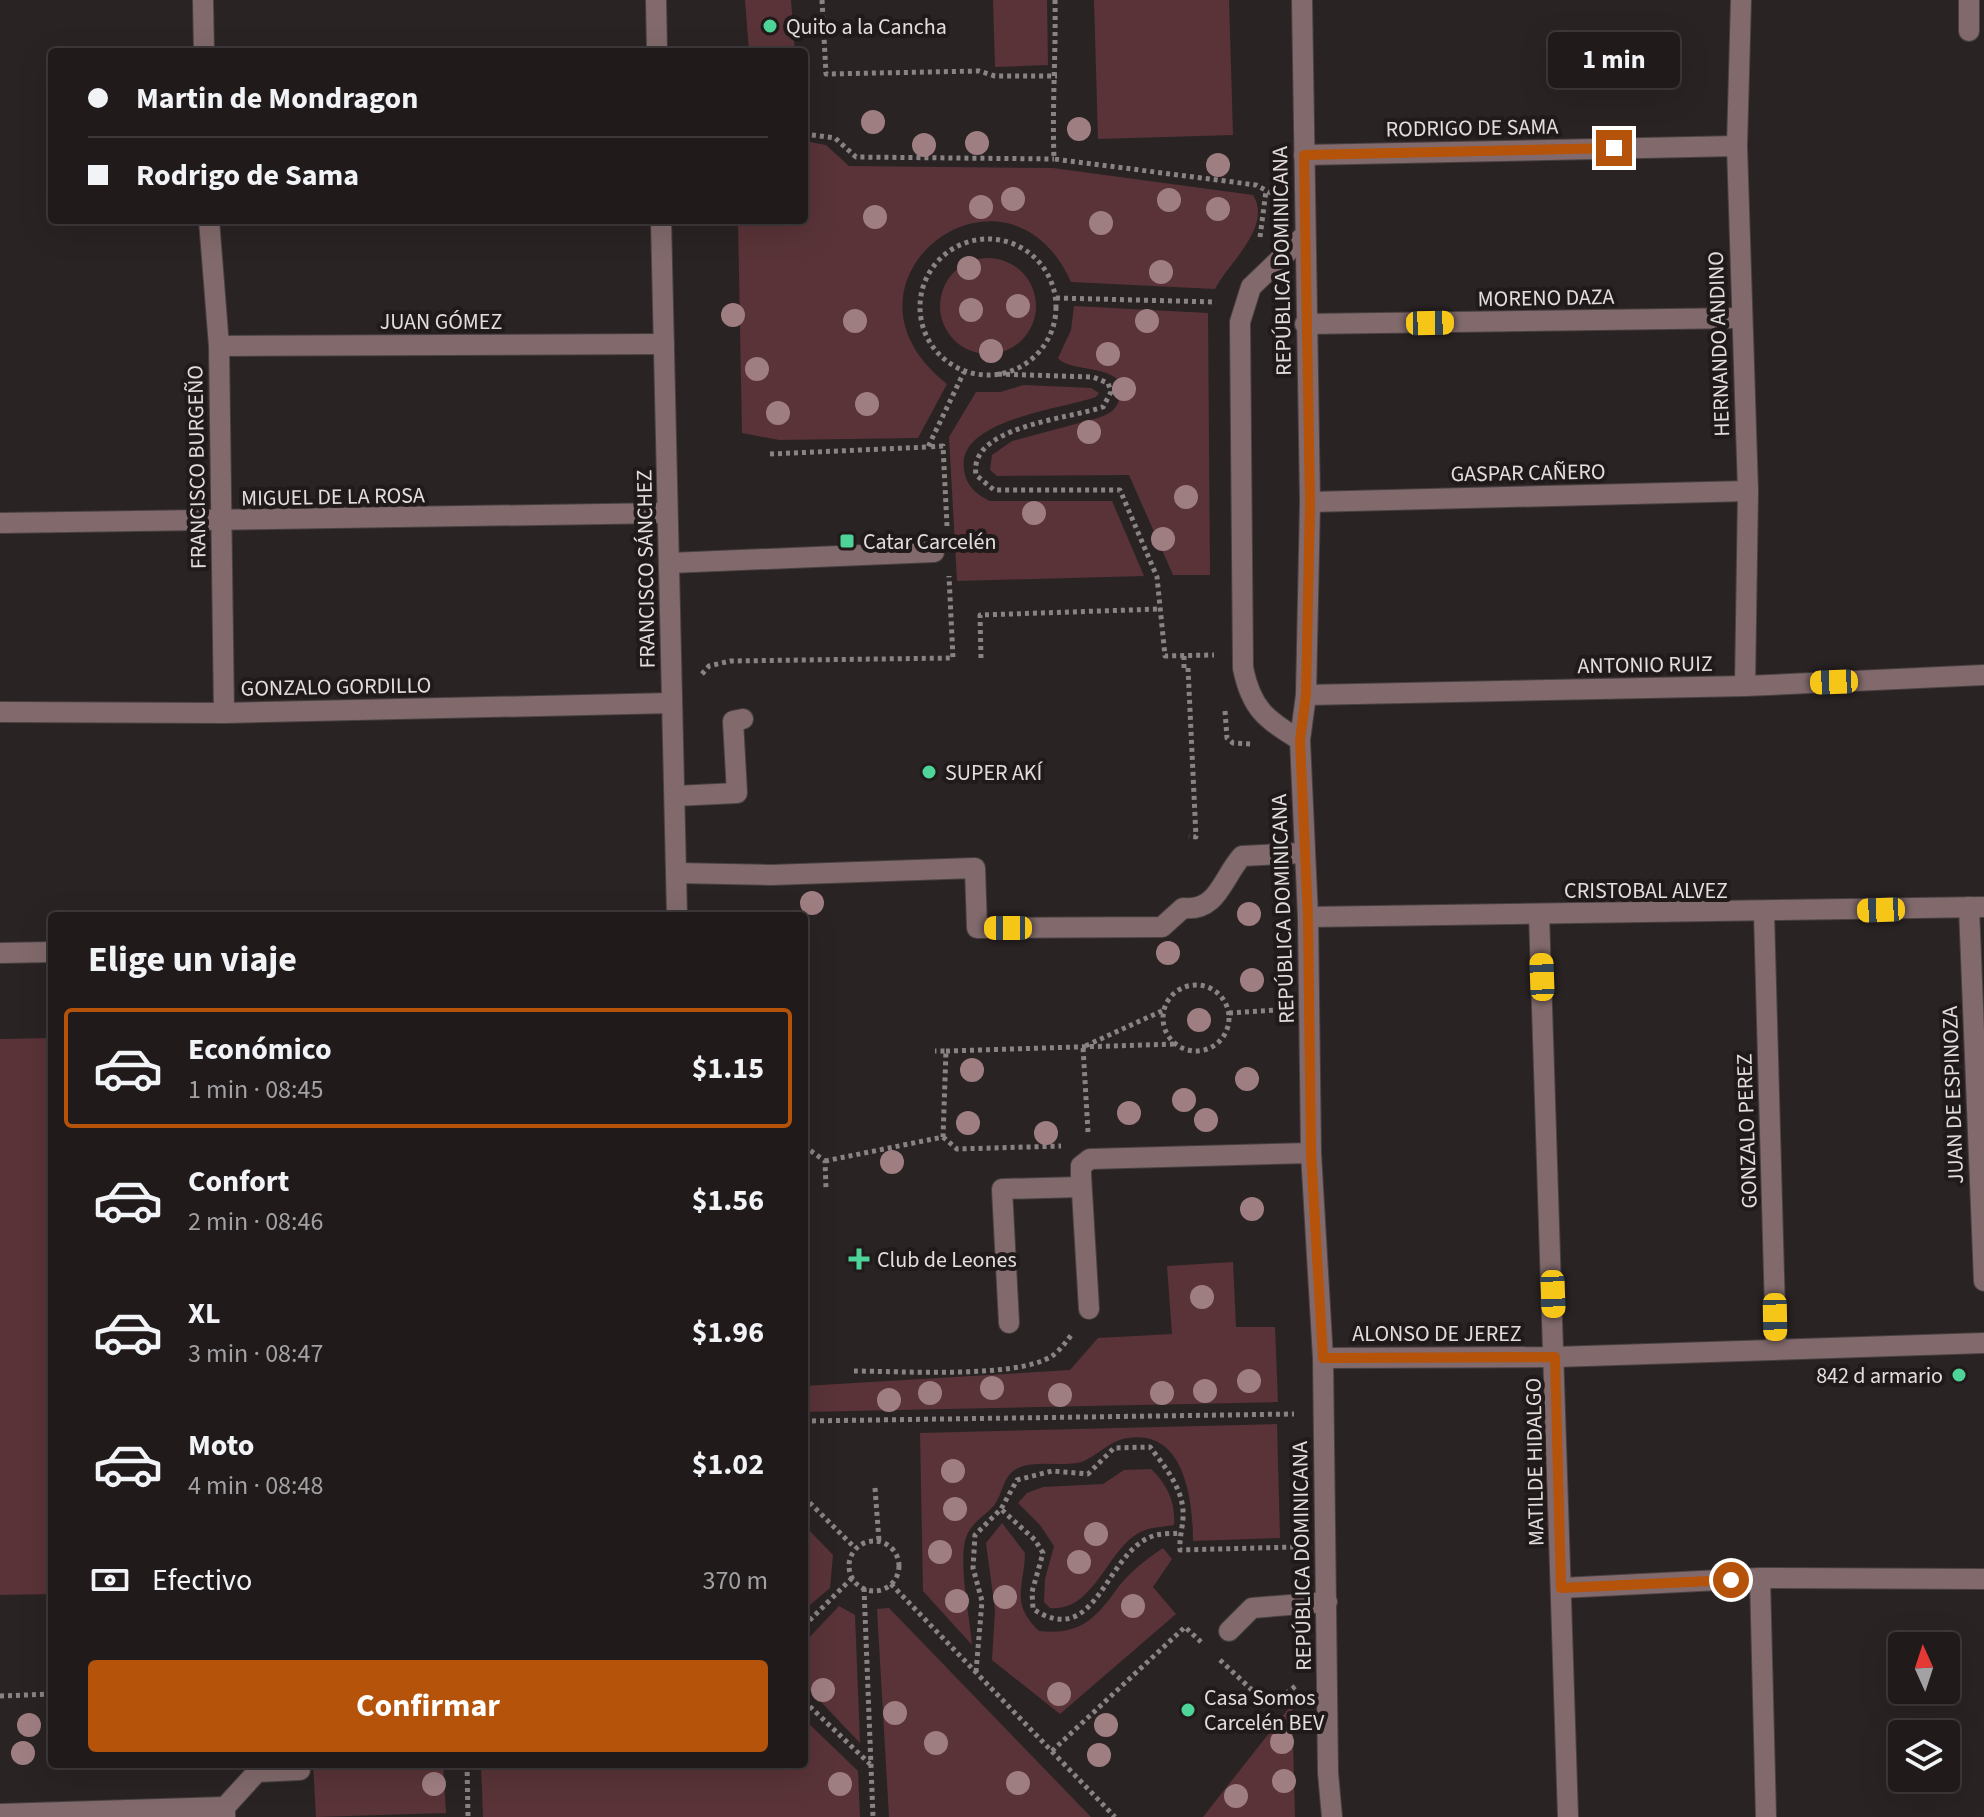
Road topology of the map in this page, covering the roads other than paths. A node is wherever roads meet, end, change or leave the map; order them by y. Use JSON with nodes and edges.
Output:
{"nodes":[{"id":1,"x":203,"y":0,"type":"edge"},
{"id":2,"x":656,"y":0,"type":"edge"},
{"id":3,"x":1302,"y":0,"type":"edge"},
{"id":4,"x":1741,"y":0,"type":"edge"},
{"id":5,"x":1969,"y":0,"type":"edge"},
{"id":6,"x":1969,"y":31,"type":"dead end"},
{"id":7,"x":204,"y":48,"type":"edge"},
{"id":8,"x":657,"y":48,"type":"edge"},
{"id":9,"x":1737,"y":146,"type":"junction"},
{"id":10,"x":1304,"y":155,"type":"junction"},
{"id":11,"x":209,"y":224,"type":"edge"},
{"id":12,"x":661,"y":224,"type":"edge"},
{"id":13,"x":1303,"y":237,"type":"junction"},
{"id":14,"x":1740,"y":318,"type":"junction"},
{"id":15,"x":1305,"y":324,"type":"junction"},
{"id":16,"x":664,"y":344,"type":"junction"},
{"id":17,"x":219,"y":346,"type":"junction"},
{"id":18,"x":1748,"y":491,"type":"junction"},
{"id":19,"x":1310,"y":502,"type":"junction"},
{"id":20,"x":667,"y":513,"type":"junction"},
{"id":21,"x":221,"y":522,"type":"junction"},
{"id":22,"x":0,"y":523,"type":"edge"},
{"id":23,"x":940,"y":544,"type":"road end"},
{"id":24,"x":670,"y":563,"type":"junction"},
{"id":25,"x":1984,"y":675,"type":"edge"},
{"id":26,"x":1745,"y":686,"type":"junction"},
{"id":27,"x":1306,"y":695,"type":"junction"},
{"id":28,"x":672,"y":703,"type":"junction"},
{"id":29,"x":0,"y":712,"type":"edge"},
{"id":30,"x":224,"y":713,"type":"junction"},
{"id":31,"x":743,"y":719,"type":"dead end"},
{"id":32,"x":1300,"y":740,"type":"junction"},
{"id":33,"x":675,"y":796,"type":"junction"},
{"id":34,"x":1303,"y":853,"type":"junction"},
{"id":35,"x":676,"y":873,"type":"junction"},
{"id":36,"x":1976,"y":907,"type":"edge"},
{"id":37,"x":677,"y":912,"type":"edge"},
{"id":38,"x":1764,"y":913,"type":"junction"},
{"id":39,"x":1539,"y":914,"type":"junction"},
{"id":40,"x":1308,"y":917,"type":"junction"},
{"id":41,"x":48,"y":952,"type":"edge"},
{"id":42,"x":0,"y":953,"type":"edge"},
{"id":43,"x":1311,"y":1153,"type":"junction"},
{"id":44,"x":1081,"y":1187,"type":"junction"},
{"id":45,"x":1984,"y":1281,"type":"edge"},
{"id":46,"x":1089,"y":1309,"type":"road end"},
{"id":47,"x":1009,"y":1323,"type":"dead end"},
{"id":48,"x":1984,"y":1343,"type":"edge"},
{"id":49,"x":1776,"y":1348,"type":"junction"},
{"id":50,"x":1555,"y":1357,"type":"junction"},
{"id":51,"x":1323,"y":1358,"type":"junction"},
{"id":52,"x":1760,"y":1578,"type":"junction"},
{"id":53,"x":1984,"y":1579,"type":"edge"},
{"id":54,"x":1561,"y":1588,"type":"junction"},
{"id":55,"x":1327,"y":1602,"type":"junction"},
{"id":56,"x":1229,"y":1631,"type":"dead end"},
{"id":57,"x":300,"y":1770,"type":"dead end"},
{"id":58,"x":225,"y":1812,"type":"edge"},
{"id":59,"x":0,"y":1814,"type":"edge"},
{"id":60,"x":1332,"y":1817,"type":"edge"},
{"id":61,"x":1568,"y":1817,"type":"edge"},
{"id":62,"x":1766,"y":1817,"type":"edge"}],
"edges":[{"from":1,"to":7,"type":"street"},
{"from":2,"to":8,"type":"street"},
{"from":3,"to":10,"type":"street","name":"REPÚBLICA DOMINICANA"},
{"from":4,"to":9,"type":"street","name":"HERNANDO ANDINO"},
{"from":5,"to":6,"type":"street"},
{"from":9,"to":10,"type":"street","name":"RODRIGO DE SAMA"},
{"from":9,"to":14,"type":"street","name":"HERNANDO ANDINO"},
{"from":10,"to":13,"type":"street","name":"REPÚBLICA DOMINICANA"},
{"from":11,"to":17,"type":"street","name":"FRANCISCO BURGEÑO"},
{"from":12,"to":16,"type":"street","name":"FRANCISCO SÁNCHEZ"},
{"from":13,"to":15,"type":"street","name":"REPÚBLICA DOMINICANA"},
{"from":13,"to":32,"type":"street"},
{"from":14,"to":15,"type":"street","name":"MORENO DAZA"},
{"from":14,"to":18,"type":"street","name":"HERNANDO ANDINO"},
{"from":15,"to":19,"type":"street","name":"REPÚBLICA DOMINICANA"},
{"from":16,"to":17,"type":"street","name":"JUAN GÓMEZ"},
{"from":16,"to":20,"type":"street","name":"FRANCISCO SÁNCHEZ"},
{"from":17,"to":21,"type":"street","name":"FRANCISCO BURGEÑO"},
{"from":18,"to":19,"type":"street","name":"GASPAR CAÑERO"},
{"from":18,"to":26,"type":"street","name":"HERNANDO ANDINO"},
{"from":19,"to":27,"type":"street","name":"REPÚBLICA DOMINICANA"},
{"from":20,"to":21,"type":"street","name":"MIGUEL DE LA ROSA"},
{"from":20,"to":24,"type":"street","name":"FRANCISCO SÁNCHEZ"},
{"from":21,"to":22,"type":"street","name":"MIGUEL DE LA ROSA"},
{"from":21,"to":30,"type":"street","name":"FRANCISCO BURGEÑO"},
{"from":23,"to":24,"type":"street"},
{"from":24,"to":28,"type":"street","name":"FRANCISCO SÁNCHEZ"},
{"from":25,"to":26,"type":"street","name":"ANTONIO RUIZ"},
{"from":26,"to":27,"type":"street","name":"ANTONIO RUIZ"},
{"from":27,"to":32,"type":"street","name":"REPÚBLICA DOMINICANA"},
{"from":28,"to":30,"type":"street","name":"GONZALO GORDILLO"},
{"from":28,"to":33,"type":"street","name":"FRANCISCO SÁNCHEZ"},
{"from":29,"to":30,"type":"street","name":"GONZALO GORDILLO"},
{"from":31,"to":33,"type":"street"},
{"from":32,"to":34,"type":"street","name":"REPÚBLICA DOMINICANA"},
{"from":33,"to":35,"type":"street","name":"FRANCISCO SÁNCHEZ"},
{"from":34,"to":35,"type":"street"},
{"from":34,"to":40,"type":"street","name":"REPÚBLICA DOMINICANA"},
{"from":35,"to":37,"type":"street","name":"FRANCISCO SÁNCHEZ"},
{"from":36,"to":38,"type":"street","name":"CRISTOBAL ALVEZ"},
{"from":36,"to":45,"type":"street","name":"JUAN DE ESPINOZA"},
{"from":38,"to":39,"type":"street","name":"CRISTOBAL ALVEZ"},
{"from":38,"to":49,"type":"street","name":"GONZALO PEREZ"},
{"from":39,"to":40,"type":"street","name":"CRISTOBAL ALVEZ"},
{"from":39,"to":50,"type":"street","name":"MATILDE HIDALGO"},
{"from":40,"to":43,"type":"street","name":"REPÚBLICA DOMINICANA"},
{"from":41,"to":42,"type":"street"},
{"from":43,"to":44,"type":"street"},
{"from":43,"to":51,"type":"street","name":"REPÚBLICA DOMINICANA"},
{"from":44,"to":46,"type":"street"},
{"from":44,"to":47,"type":"street"},
{"from":48,"to":49,"type":"street","name":"ALONSO DE JEREZ"},
{"from":49,"to":50,"type":"street","name":"ALONSO DE JEREZ"},
{"from":50,"to":51,"type":"street","name":"ALONSO DE JEREZ"},
{"from":50,"to":54,"type":"street","name":"MATILDE HIDALGO"},
{"from":51,"to":55,"type":"street","name":"REPÚBLICA DOMINICANA"},
{"from":52,"to":53,"type":"street"},
{"from":52,"to":54,"type":"street"},
{"from":52,"to":62,"type":"street"},
{"from":54,"to":61,"type":"street","name":"MATILDE HIDALGO"},
{"from":55,"to":56,"type":"street"},
{"from":55,"to":60,"type":"street","name":"REPÚBLICA DOMINICANA"},
{"from":57,"to":58,"type":"street"},
{"from":58,"to":59,"type":"street"}]}
